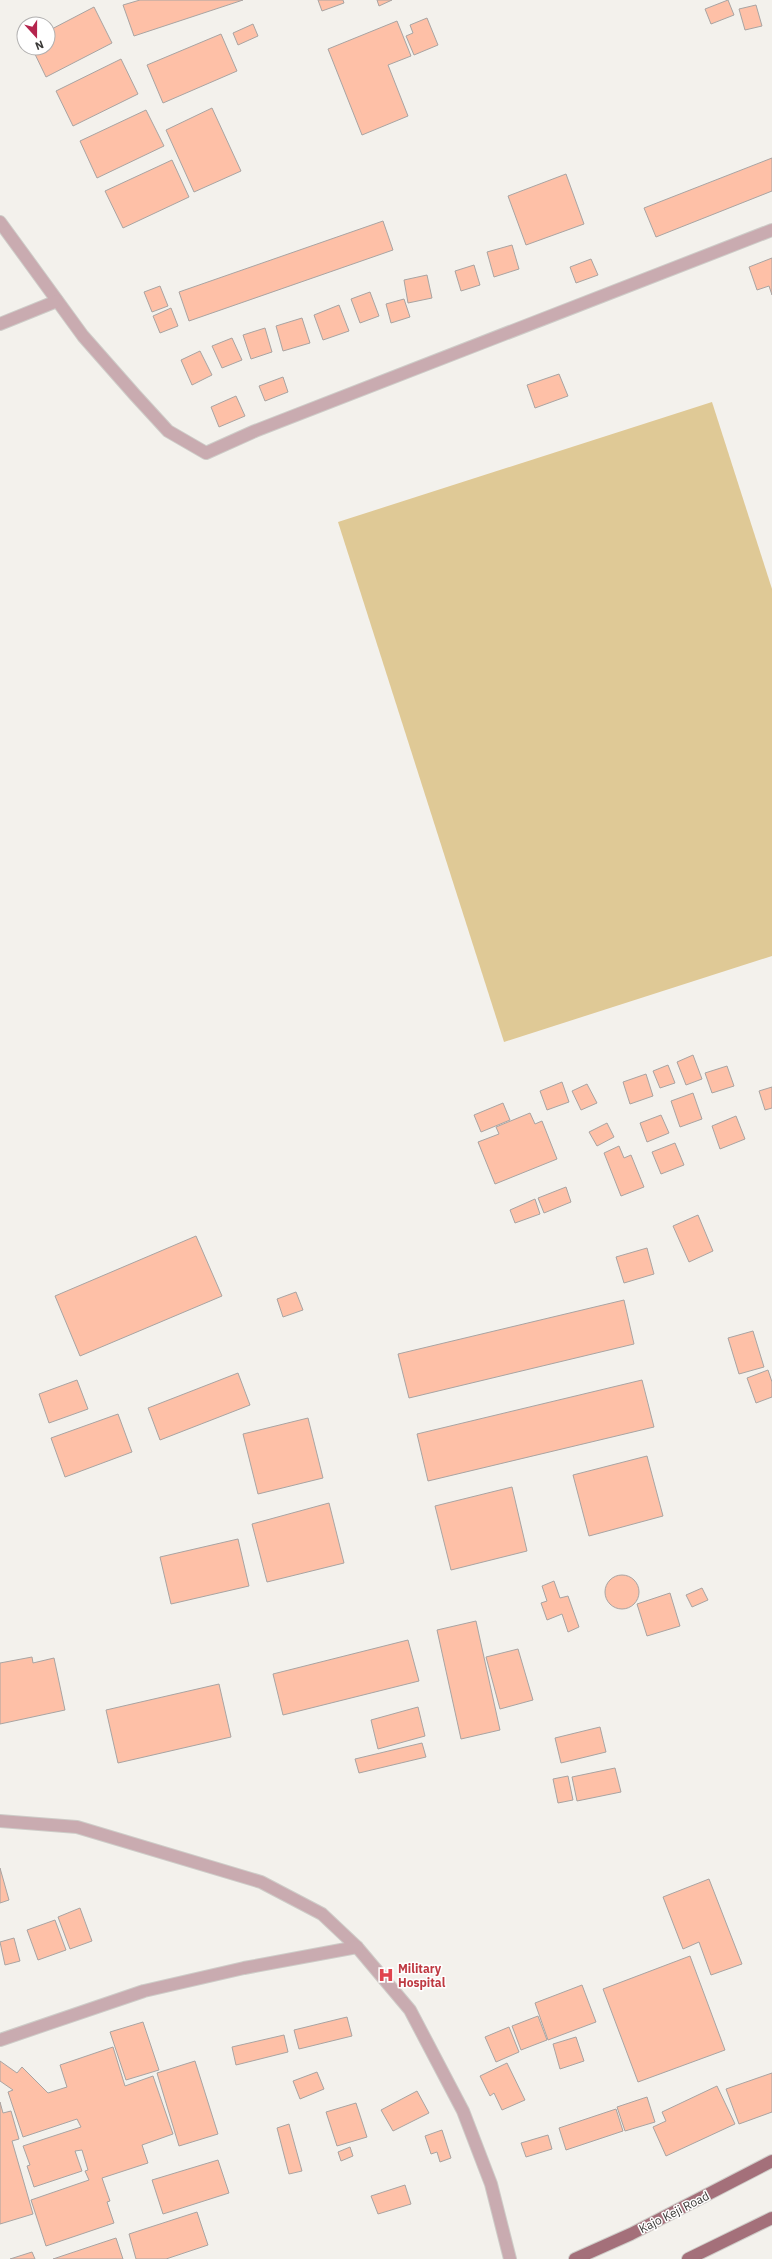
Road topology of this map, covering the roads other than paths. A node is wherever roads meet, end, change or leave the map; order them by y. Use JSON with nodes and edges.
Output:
{"nodes":[{"id":1,"x":0,"y":222,"type":"edge"},
{"id":2,"x":772,"y":230,"type":"edge"},
{"id":3,"x":57,"y":301,"type":"junction"},
{"id":4,"x":0,"y":324,"type":"edge"},
{"id":5,"x":0,"y":1821,"type":"edge"},
{"id":6,"x":358,"y":1947,"type":"junction"},
{"id":7,"x":0,"y":2040,"type":"edge"},
{"id":8,"x":772,"y":2161,"type":"edge"},
{"id":9,"x":772,"y":2218,"type":"edge"},
{"id":10,"x":510,"y":2259,"type":"edge"},
{"id":11,"x":575,"y":2259,"type":"edge"},
{"id":12,"x":688,"y":2259,"type":"edge"}],
"edges":[{"from":1,"to":3,"type":"street"},
{"from":2,"to":3,"type":"street"},
{"from":3,"to":4,"type":"street"},
{"from":5,"to":6,"type":"street"},
{"from":6,"to":7,"type":"street"},
{"from":6,"to":10,"type":"street"},
{"from":8,"to":11,"type":"main road","name":"Kajo Keji Road"},
{"from":9,"to":12,"type":"main road"}]}
